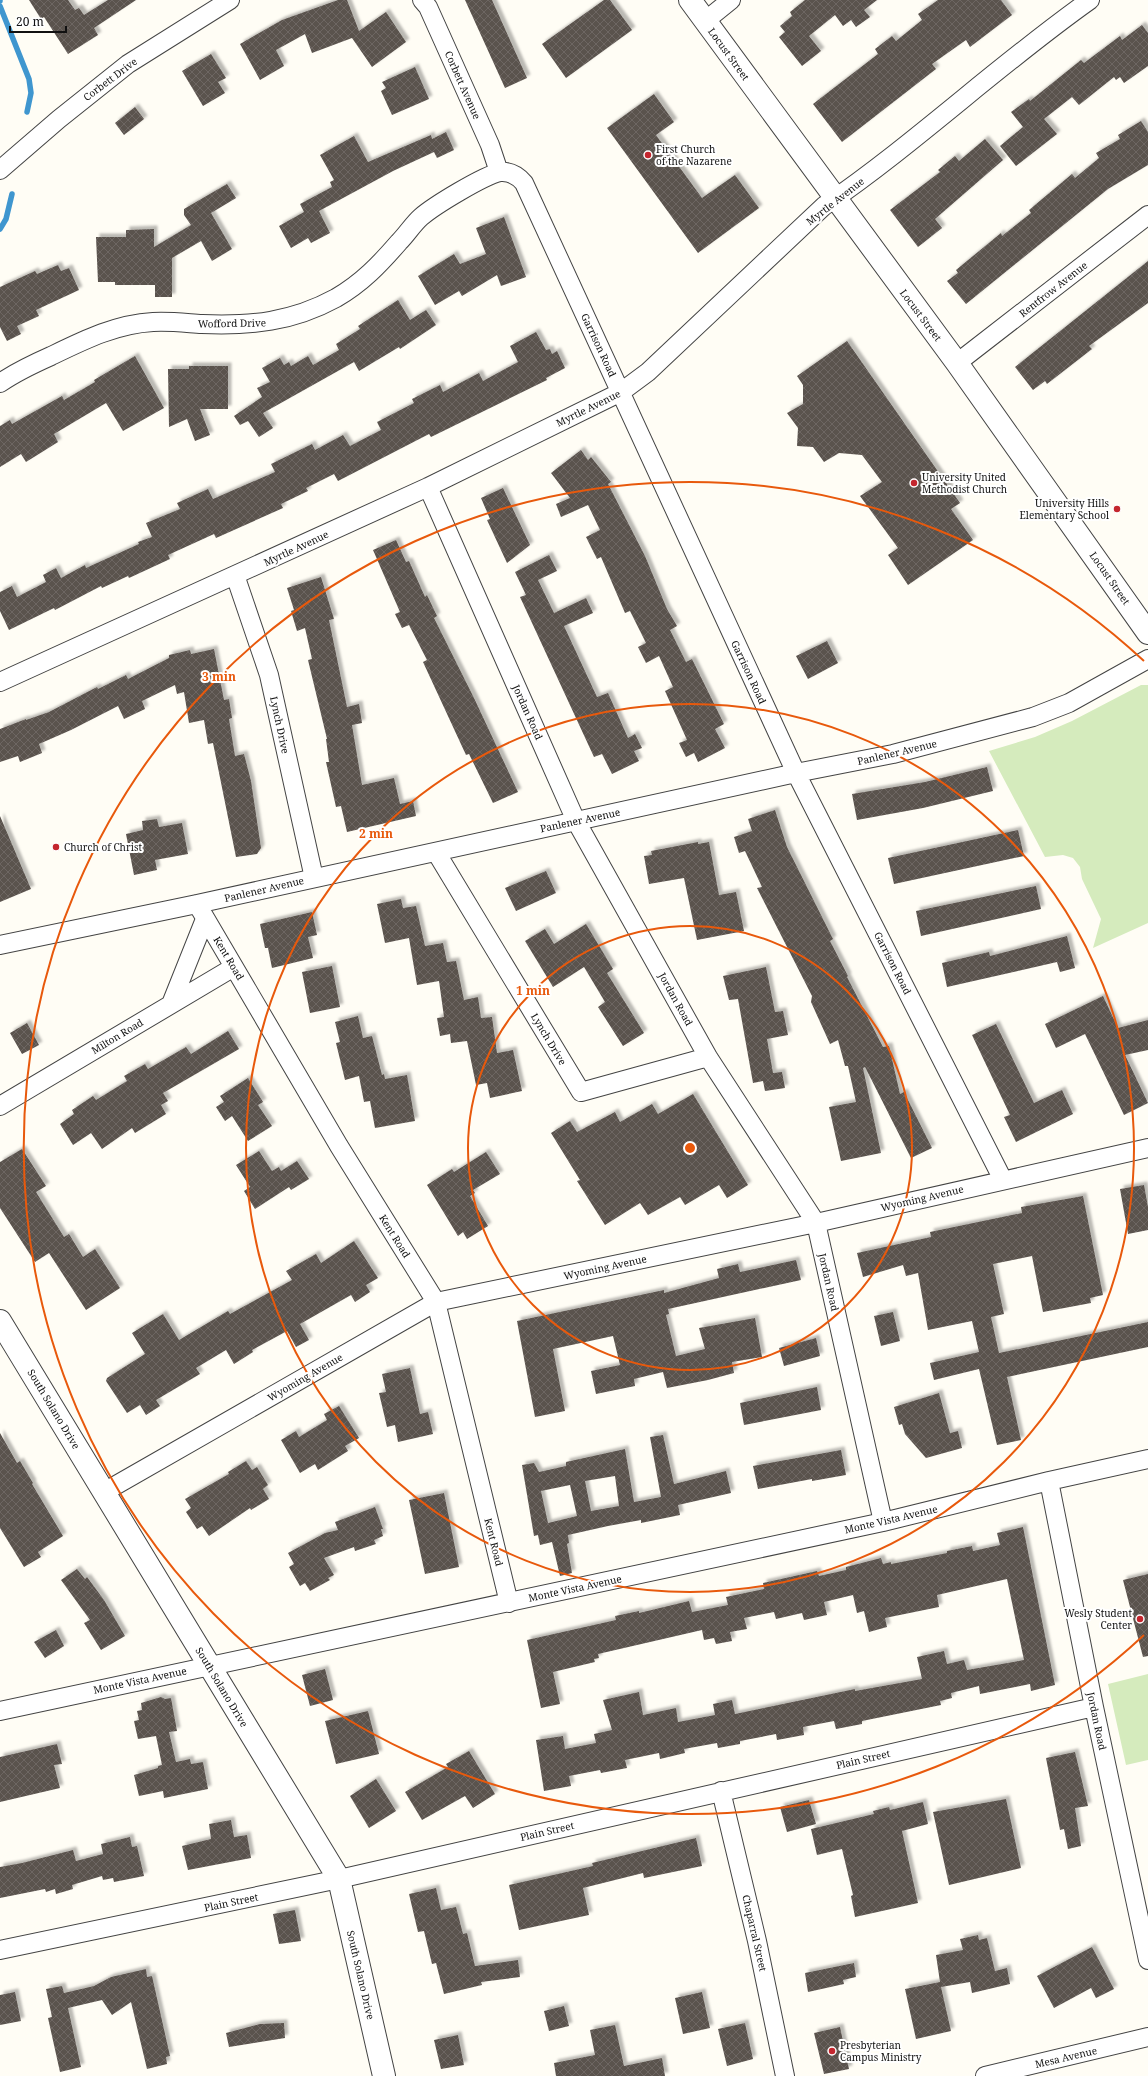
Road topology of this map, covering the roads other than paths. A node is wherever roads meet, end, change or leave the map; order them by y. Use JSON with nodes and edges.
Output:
{"nodes":[{"id":1,"x":230,"y":0,"type":"edge"},
{"id":2,"x":422,"y":0,"type":"edge"},
{"id":3,"x":690,"y":0,"type":"edge"},
{"id":4,"x":731,"y":0,"type":"edge"},
{"id":5,"x":1090,"y":0,"type":"edge"},
{"id":6,"x":705,"y":21,"type":"junction"},
{"id":7,"x":0,"y":170,"type":"edge"},
{"id":8,"x":499,"y":172,"type":"junction"},
{"id":9,"x":835,"y":199,"type":"junction"},
{"id":10,"x":1148,"y":215,"type":"edge"},
{"id":11,"x":957,"y":363,"type":"junction"},
{"id":12,"x":0,"y":383,"type":"edge"},
{"id":13,"x":621,"y":392,"type":"junction"},
{"id":14,"x":428,"y":487,"type":"junction"},
{"id":15,"x":235,"y":575,"type":"junction"},
{"id":16,"x":1148,"y":632,"type":"edge"},
{"id":17,"x":1148,"y":659,"type":"edge"},
{"id":18,"x":0,"y":682,"type":"edge"},
{"id":19,"x":796,"y":773,"type":"junction"},
{"id":20,"x":576,"y":821,"type":"junction"},
{"id":21,"x":436,"y":852,"type":"junction"},
{"id":22,"x":314,"y":878,"type":"junction"},
{"id":23,"x":201,"y":912,"type":"junction"},
{"id":24,"x":0,"y":945,"type":"edge"},
{"id":25,"x":234,"y":967,"type":"junction"},
{"id":26,"x":171,"y":1004,"type":"junction"},
{"id":27,"x":708,"y":1057,"type":"junction"},
{"id":28,"x":0,"y":1106,"type":"edge"},
{"id":29,"x":1148,"y":1148,"type":"edge"},
{"id":30,"x":1003,"y":1180,"type":"junction"},
{"id":31,"x":816,"y":1223,"type":"junction"},
{"id":32,"x":436,"y":1302,"type":"junction"},
{"id":33,"x":0,"y":1321,"type":"edge"},
{"id":34,"x":1148,"y":1459,"type":"edge"},
{"id":35,"x":1049,"y":1481,"type":"junction"},
{"id":36,"x":104,"y":1492,"type":"junction"},
{"id":37,"x":883,"y":1522,"type":"junction"},
{"id":38,"x":509,"y":1603,"type":"junction"},
{"id":39,"x":209,"y":1665,"type":"junction"},
{"id":40,"x":1094,"y":1707,"type":"junction"},
{"id":41,"x":0,"y":1711,"type":"edge"},
{"id":42,"x":720,"y":1791,"type":"junction"},
{"id":43,"x":339,"y":1879,"type":"junction"},
{"id":44,"x":0,"y":1950,"type":"edge"},
{"id":45,"x":1148,"y":1960,"type":"edge"},
{"id":46,"x":1148,"y":2037,"type":"edge"},
{"id":47,"x":384,"y":2076,"type":"edge"},
{"id":48,"x":786,"y":2076,"type":"edge"},
{"id":49,"x":985,"y":2076,"type":"edge"}],
"edges":[{"from":1,"to":7,"type":"street","name":"Corbett Drive"},
{"from":2,"to":8,"type":"street","name":"Corbett Avenue"},
{"from":3,"to":6,"type":"street","name":"Locust Street"},
{"from":4,"to":6,"type":"street"},
{"from":5,"to":9,"type":"street","name":"Myrtle Avenue"},
{"from":6,"to":9,"type":"street","name":"Locust Street"},
{"from":8,"to":12,"type":"street","name":"Wofford Drive"},
{"from":8,"to":13,"type":"street","name":"Garrison Road"},
{"from":9,"to":11,"type":"street","name":"Locust Street"},
{"from":9,"to":13,"type":"street","name":"Myrtle Avenue"},
{"from":10,"to":11,"type":"street","name":"Rentfrow Avenue"},
{"from":11,"to":16,"type":"street","name":"Locust Street"},
{"from":13,"to":14,"type":"street","name":"Myrtle Avenue"},
{"from":13,"to":19,"type":"street","name":"Garrison Road"},
{"from":14,"to":15,"type":"street","name":"Myrtle Avenue"},
{"from":14,"to":20,"type":"street","name":"Jordan Road"},
{"from":15,"to":18,"type":"street","name":"Myrtle Avenue"},
{"from":15,"to":22,"type":"street","name":"Lynch Drive"},
{"from":17,"to":19,"type":"street","name":"Panlener Avenue"},
{"from":19,"to":20,"type":"street","name":"Panlener Avenue"},
{"from":19,"to":30,"type":"street","name":"Garrison Road"},
{"from":20,"to":21,"type":"street","name":"Panlener Avenue"},
{"from":20,"to":27,"type":"street","name":"Jordan Road"},
{"from":21,"to":22,"type":"street","name":"Panlener Avenue"},
{"from":21,"to":27,"type":"street","name":"Lynch Drive"},
{"from":22,"to":23,"type":"street","name":"Panlener Avenue"},
{"from":23,"to":24,"type":"street","name":"Panlener Avenue"},
{"from":23,"to":25,"type":"street","name":"Kent Road"},
{"from":23,"to":26,"type":"street"},
{"from":25,"to":26,"type":"street","name":"Milton Road"},
{"from":25,"to":32,"type":"street","name":"Kent Road"},
{"from":26,"to":28,"type":"street","name":"Milton Road"},
{"from":27,"to":31,"type":"street","name":"Jordan Road"},
{"from":29,"to":30,"type":"street","name":"Wyoming Avenue"},
{"from":30,"to":31,"type":"street","name":"Wyoming Avenue"},
{"from":31,"to":32,"type":"street","name":"Wyoming Avenue"},
{"from":31,"to":37,"type":"street","name":"Jordan Road"},
{"from":32,"to":36,"type":"street","name":"Wyoming Avenue"},
{"from":32,"to":38,"type":"street","name":"Kent Road"},
{"from":33,"to":36,"type":"street","name":"South Solano Drive"},
{"from":34,"to":35,"type":"street","name":"Monte Vista Avenue"},
{"from":35,"to":37,"type":"street","name":"Monte Vista Avenue"},
{"from":35,"to":40,"type":"street","name":"Jordan Road"},
{"from":36,"to":39,"type":"street","name":"South Solano Drive"},
{"from":37,"to":38,"type":"street","name":"Monte Vista Avenue"},
{"from":38,"to":39,"type":"street","name":"Monte Vista Avenue"},
{"from":39,"to":41,"type":"street","name":"Monte Vista Avenue"},
{"from":39,"to":43,"type":"street","name":"South Solano Drive"},
{"from":40,"to":42,"type":"street","name":"Plain Street"},
{"from":40,"to":45,"type":"street","name":"Jordan Road"},
{"from":42,"to":43,"type":"street","name":"Plain Street"},
{"from":42,"to":48,"type":"street","name":"Chaparral Street"},
{"from":43,"to":44,"type":"street","name":"Plain Street"},
{"from":43,"to":47,"type":"street","name":"South Solano Drive"},
{"from":46,"to":49,"type":"street","name":"Mesa Avenue"}]}
